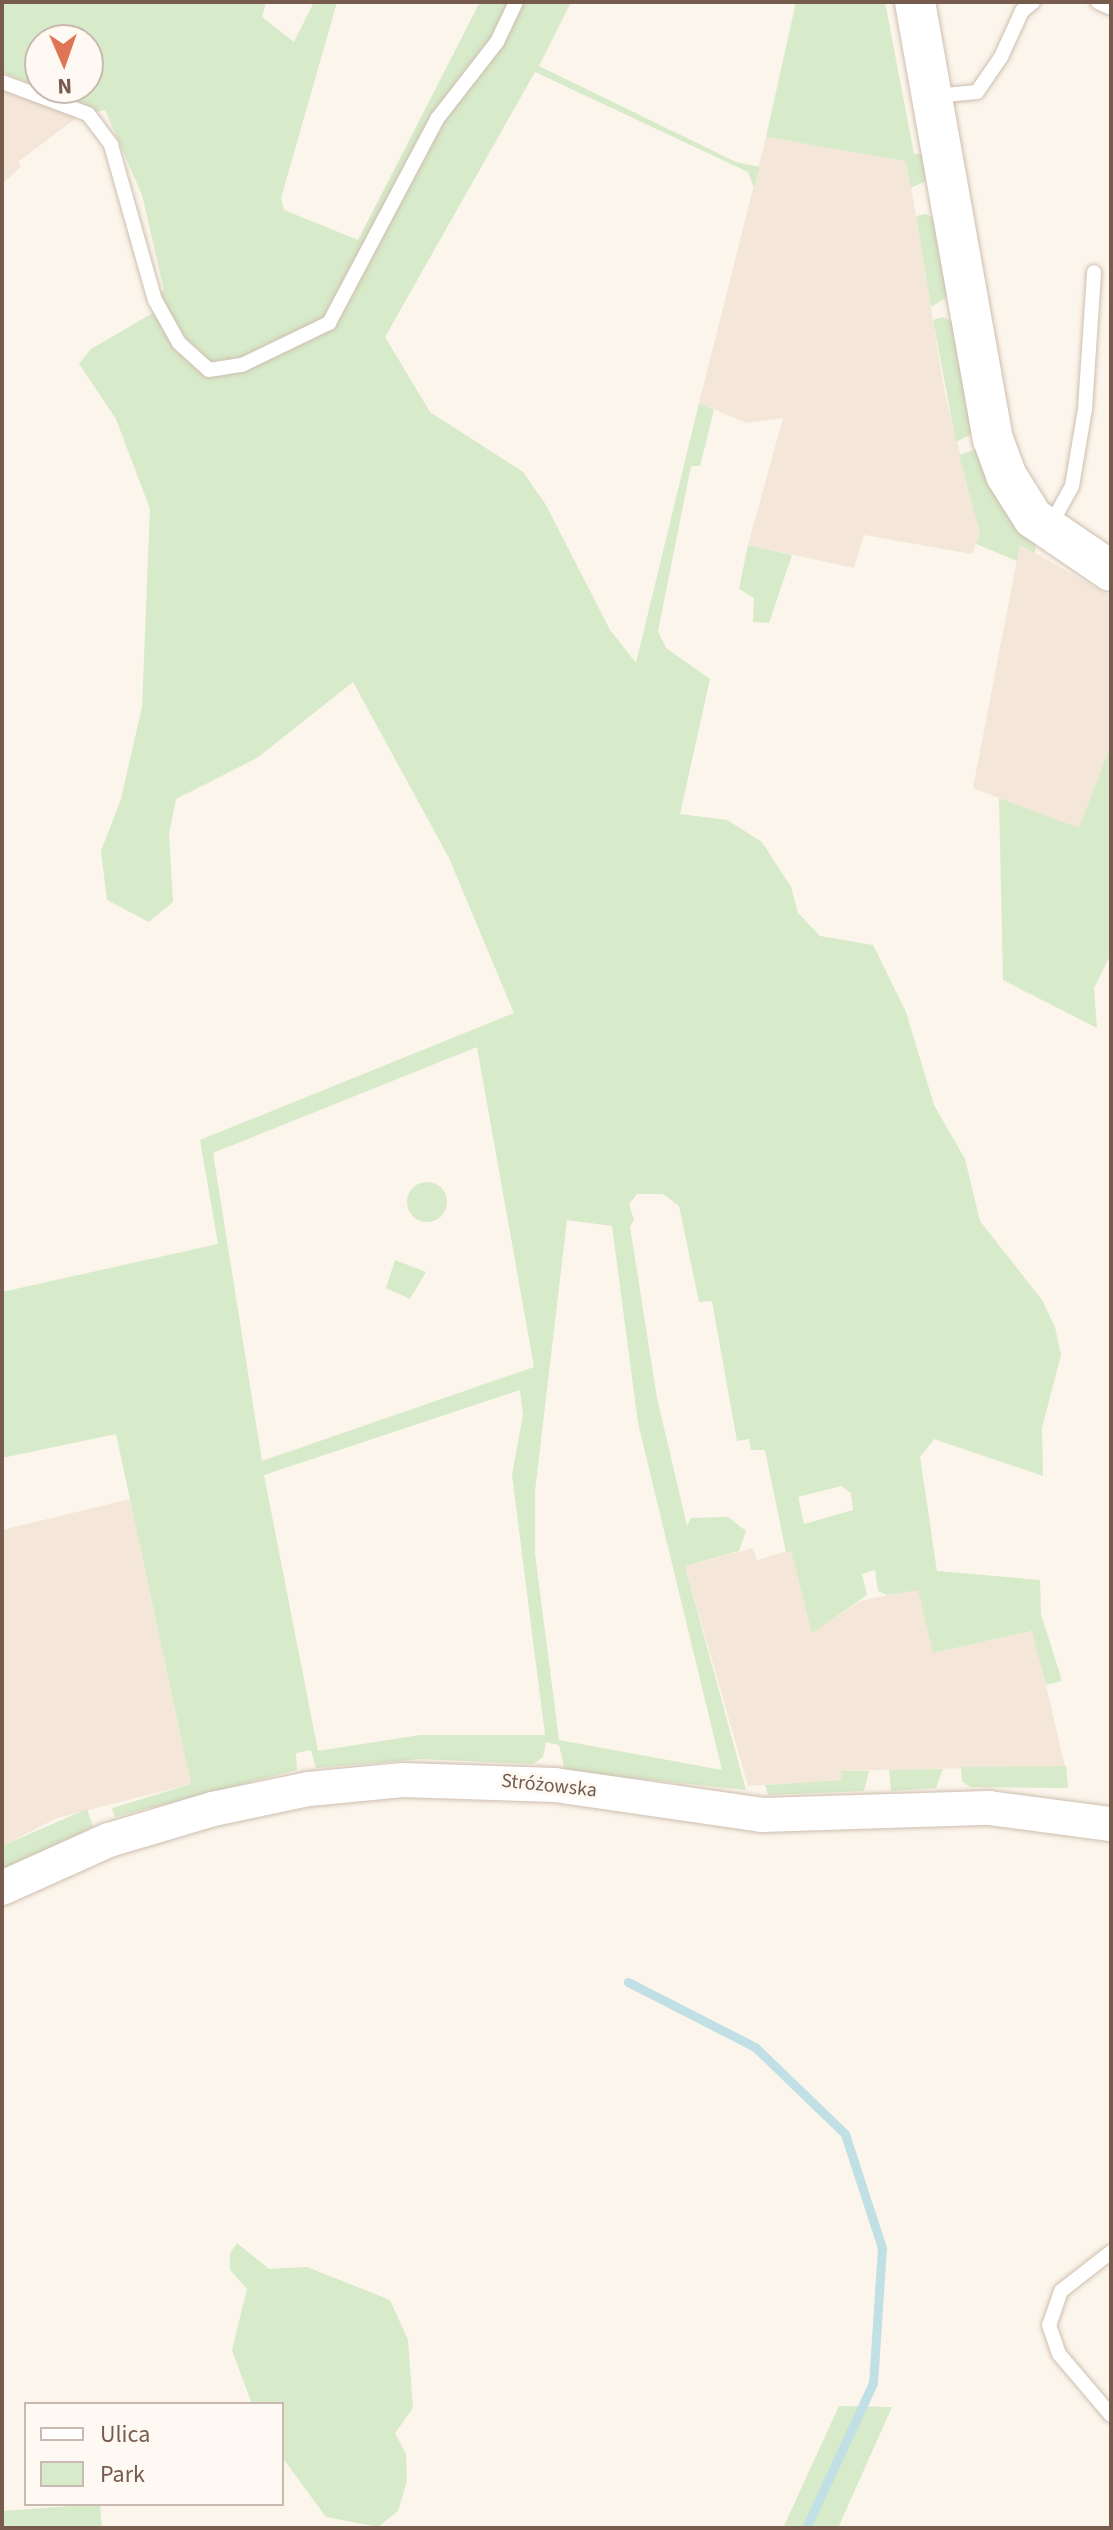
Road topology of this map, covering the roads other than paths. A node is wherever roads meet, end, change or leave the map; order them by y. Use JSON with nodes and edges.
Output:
{"nodes":[{"id":1,"x":516,"y":2,"type":"edge"},
{"id":2,"x":915,"y":2,"type":"edge"},
{"id":3,"x":1033,"y":2,"type":"edge"},
{"id":4,"x":1098,"y":2,"type":"edge"},
{"id":5,"x":1111,"y":8,"type":"edge"},
{"id":6,"x":2,"y":82,"type":"edge"},
{"id":7,"x":934,"y":96,"type":"junction"},
{"id":8,"x":1094,"y":272,"type":"dead end"},
{"id":9,"x":1048,"y":531,"type":"junction"},
{"id":10,"x":1111,"y":571,"type":"edge"},
{"id":11,"x":1111,"y":1824,"type":"edge"},
{"id":12,"x":2,"y":1888,"type":"edge"},
{"id":13,"x":1111,"y":2252,"type":"edge"},
{"id":14,"x":1111,"y":2415,"type":"edge"}],
"edges":[{"from":1,"to":6,"type":"lane"},
{"from":2,"to":7,"type":"main road"},
{"from":3,"to":7,"type":"lane"},
{"from":4,"to":5,"type":"lane"},
{"from":7,"to":9,"type":"main road"},
{"from":8,"to":9,"type":"lane"},
{"from":9,"to":10,"type":"main road"},
{"from":11,"to":12,"type":"street","name":"Stróżowska"},
{"from":13,"to":14,"type":"lane"}]}
